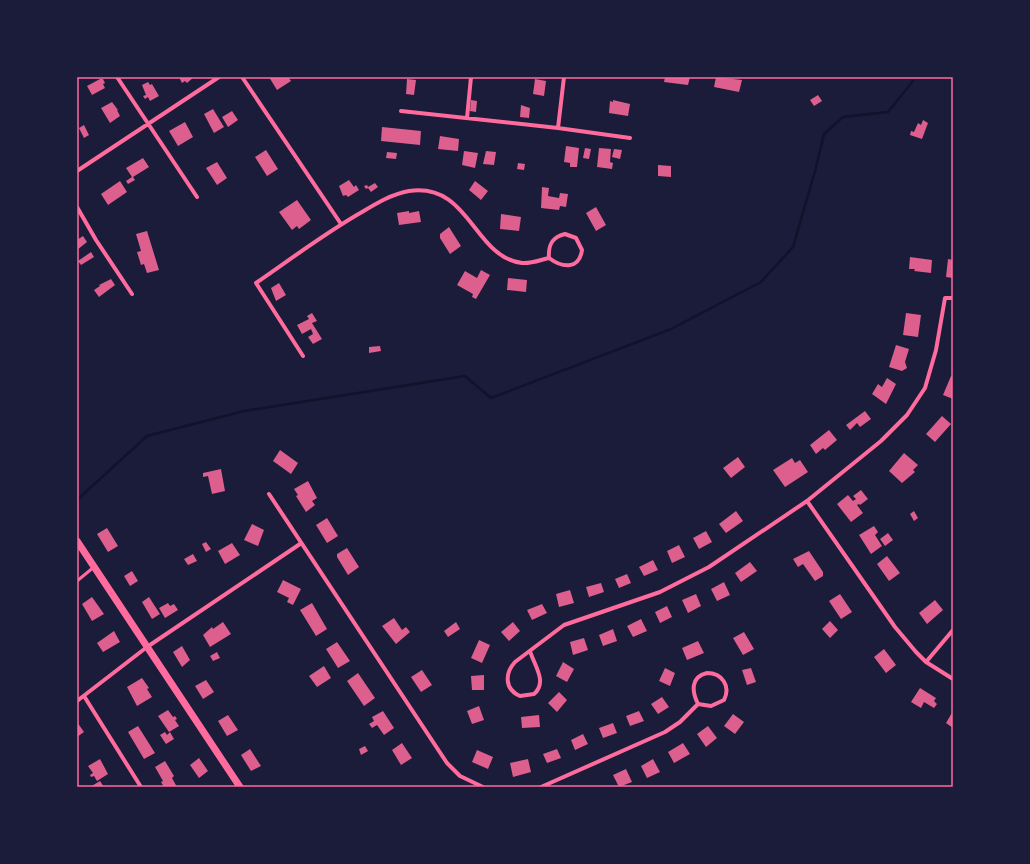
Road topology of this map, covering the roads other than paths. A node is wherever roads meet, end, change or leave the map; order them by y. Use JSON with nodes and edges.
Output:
{"nodes":[{"id":1,"x":117,"y":77,"type":"edge"},
{"id":2,"x":219,"y":77,"type":"edge"},
{"id":3,"x":242,"y":77,"type":"edge"},
{"id":4,"x":471,"y":77,"type":"edge"},
{"id":5,"x":564,"y":77,"type":"edge"},
{"id":6,"x":401,"y":111,"type":"dead end"},
{"id":7,"x":467,"y":118,"type":"junction"},
{"id":8,"x":149,"y":122,"type":"junction"},
{"id":9,"x":558,"y":128,"type":"junction"},
{"id":10,"x":630,"y":138,"type":"dead end"},
{"id":11,"x":77,"y":171,"type":"edge"},
{"id":12,"x":197,"y":197,"type":"dead end"},
{"id":13,"x":77,"y":207,"type":"edge"},
{"id":14,"x":341,"y":224,"type":"junction"},
{"id":15,"x":549,"y":258,"type":"junction"},
{"id":16,"x":132,"y":294,"type":"dead end"},
{"id":17,"x":953,"y":298,"type":"edge"},
{"id":18,"x":303,"y":356,"type":"dead end"},
{"id":19,"x":269,"y":494,"type":"dead end"},
{"id":20,"x":807,"y":501,"type":"junction"},
{"id":21,"x":77,"y":541,"type":"edge"},
{"id":22,"x":300,"y":544,"type":"junction"},
{"id":23,"x":94,"y":568,"type":"junction"},
{"id":24,"x":77,"y":581,"type":"edge"},
{"id":25,"x":953,"y":630,"type":"edge"},
{"id":26,"x":147,"y":647,"type":"junction"},
{"id":27,"x":530,"y":651,"type":"junction"},
{"id":28,"x":926,"y":662,"type":"junction"},
{"id":29,"x":953,"y":679,"type":"edge"},
{"id":30,"x":84,"y":696,"type":"junction"},
{"id":31,"x":77,"y":701,"type":"edge"},
{"id":32,"x":698,"y":704,"type":"junction"},
{"id":33,"x":141,"y":787,"type":"edge"},
{"id":34,"x":240,"y":787,"type":"edge"},
{"id":35,"x":483,"y":787,"type":"edge"},
{"id":36,"x":541,"y":787,"type":"edge"}],
"edges":[{"from":1,"to":8,"type":"street"},
{"from":2,"to":8,"type":"street"},
{"from":3,"to":14,"type":"street"},
{"from":4,"to":7,"type":"street"},
{"from":5,"to":9,"type":"street"},
{"from":6,"to":7,"type":"street"},
{"from":7,"to":9,"type":"street"},
{"from":8,"to":11,"type":"street"},
{"from":8,"to":12,"type":"street"},
{"from":9,"to":10,"type":"street"},
{"from":13,"to":16,"type":"street"},
{"from":14,"to":15,"type":"street"},
{"from":14,"to":18,"type":"street"},
{"from":15,"to":15,"type":"street"},
{"from":17,"to":20,"type":"street"},
{"from":19,"to":22,"type":"street"},
{"from":20,"to":27,"type":"street"},
{"from":20,"to":28,"type":"street"},
{"from":21,"to":23,"type":"street"},
{"from":22,"to":26,"type":"street"},
{"from":22,"to":35,"type":"street"},
{"from":23,"to":24,"type":"lane"},
{"from":23,"to":26,"type":"street"},
{"from":25,"to":28,"type":"street"},
{"from":26,"to":30,"type":"street"},
{"from":26,"to":34,"type":"street"},
{"from":27,"to":27,"type":"street"},
{"from":28,"to":29,"type":"street"},
{"from":30,"to":31,"type":"street"},
{"from":30,"to":33,"type":"street"},
{"from":32,"to":32,"type":"street"},
{"from":32,"to":36,"type":"street"}]}
